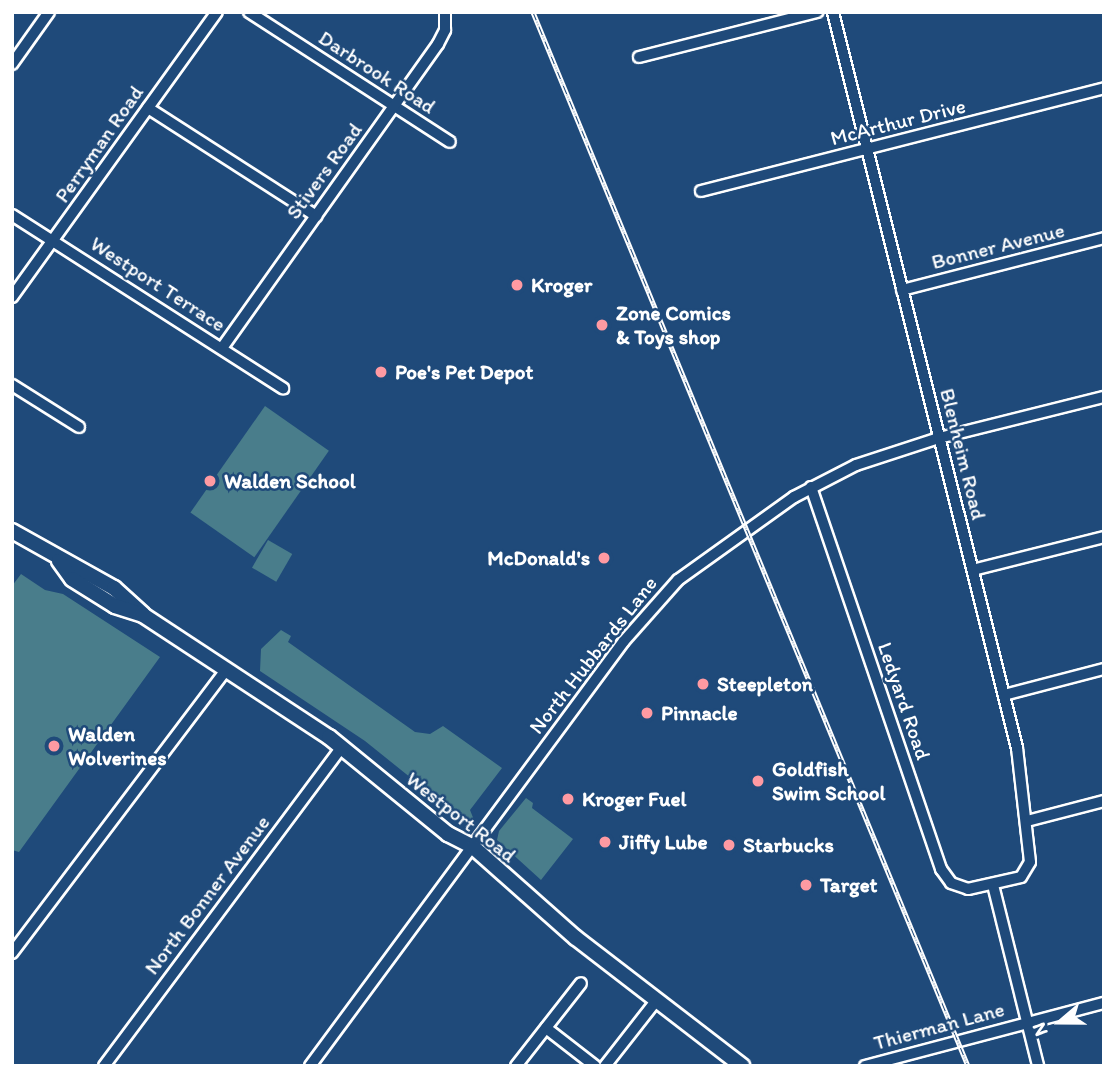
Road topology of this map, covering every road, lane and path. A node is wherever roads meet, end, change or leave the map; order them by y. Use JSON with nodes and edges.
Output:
{"nodes":[{"id":1,"x":49,"y":12,"type":"edge"},
{"id":2,"x":217,"y":12,"type":"edge"},
{"id":3,"x":249,"y":12,"type":"edge"},
{"id":4,"x":445,"y":12,"type":"edge"},
{"id":5,"x":817,"y":12,"type":"edge"},
{"id":6,"x":833,"y":12,"type":"edge"},
{"id":7,"x":639,"y":57,"type":"dead end"},
{"id":8,"x":12,"y":64,"type":"edge"},
{"id":9,"x":1104,"y":88,"type":"edge"},
{"id":10,"x":394,"y":105,"type":"junction"},
{"id":11,"x":148,"y":108,"type":"junction"},
{"id":12,"x":450,"y":142,"type":"dead end"},
{"id":13,"x":867,"y":150,"type":"junction"},
{"id":14,"x":701,"y":191,"type":"dead end"},
{"id":15,"x":12,"y":215,"type":"edge"},
{"id":16,"x":316,"y":216,"type":"junction"},
{"id":17,"x":1104,"y":239,"type":"edge"},
{"id":18,"x":53,"y":240,"type":"junction"},
{"id":19,"x":902,"y":290,"type":"junction"},
{"id":20,"x":12,"y":297,"type":"edge"},
{"id":21,"x":222,"y":348,"type":"junction"},
{"id":22,"x":12,"y":385,"type":"edge"},
{"id":23,"x":283,"y":388,"type":"dead end"},
{"id":24,"x":1104,"y":397,"type":"edge"},
{"id":25,"x":79,"y":427,"type":"dead end"},
{"id":26,"x":939,"y":438,"type":"junction"},
{"id":27,"x":811,"y":487,"type":"junction"},
{"id":28,"x":12,"y":531,"type":"edge"},
{"id":29,"x":1104,"y":537,"type":"edge"},
{"id":30,"x":973,"y":570,"type":"junction"},
{"id":31,"x":227,"y":669,"type":"junction"},
{"id":32,"x":1104,"y":669,"type":"edge"},
{"id":33,"x":1004,"y":695,"type":"junction"},
{"id":34,"x":341,"y":748,"type":"junction"},
{"id":35,"x":1104,"y":801,"type":"edge"},
{"id":36,"x":1027,"y":821,"type":"junction"},
{"id":37,"x":473,"y":847,"type":"junction"},
{"id":38,"x":993,"y":886,"type":"junction"},
{"id":39,"x":12,"y":953,"type":"edge"},
{"id":40,"x":581,"y":983,"type":"dead end"},
{"id":41,"x":656,"y":1001,"type":"junction"},
{"id":42,"x":1104,"y":1003,"type":"edge"},
{"id":43,"x":1027,"y":1023,"type":"junction"},
{"id":44,"x":546,"y":1028,"type":"junction"},
{"id":45,"x":104,"y":1066,"type":"edge"},
{"id":46,"x":310,"y":1066,"type":"edge"},
{"id":47,"x":516,"y":1066,"type":"edge"},
{"id":48,"x":595,"y":1066,"type":"edge"},
{"id":49,"x":605,"y":1066,"type":"edge"},
{"id":50,"x":742,"y":1066,"type":"edge"},
{"id":51,"x":865,"y":1066,"type":"edge"},
{"id":52,"x":1038,"y":1066,"type":"edge"}],
"edges":[{"from":1,"to":8,"type":"street"},
{"from":2,"to":11,"type":"street","name":"Perryman Road"},
{"from":3,"to":10,"type":"street","name":"Darbrook Road"},
{"from":4,"to":10,"type":"street","name":"Stivers Road"},
{"from":5,"to":7,"type":"street"},
{"from":6,"to":13,"type":"street","name":"Blenheim Road"},
{"from":9,"to":13,"type":"street","name":"McArthur Drive"},
{"from":10,"to":12,"type":"street","name":"Darbrook Road"},
{"from":10,"to":16,"type":"street","name":"Stivers Road"},
{"from":11,"to":16,"type":"street"},
{"from":11,"to":18,"type":"street","name":"Perryman Road"},
{"from":13,"to":14,"type":"street","name":"McArthur Drive"},
{"from":13,"to":19,"type":"street","name":"Blenheim Road"},
{"from":15,"to":18,"type":"street","name":"Westport Terrace"},
{"from":16,"to":21,"type":"street","name":"Stivers Road"},
{"from":17,"to":19,"type":"street","name":"Bonner Avenue"},
{"from":18,"to":20,"type":"street","name":"Perryman Road"},
{"from":18,"to":21,"type":"street","name":"Westport Terrace"},
{"from":19,"to":26,"type":"street","name":"Blenheim Road"},
{"from":21,"to":23,"type":"street","name":"Westport Terrace"},
{"from":22,"to":25,"type":"street"},
{"from":24,"to":26,"type":"street","name":"North Hubbards Lane"},
{"from":26,"to":27,"type":"street","name":"North Hubbards Lane"},
{"from":26,"to":30,"type":"street","name":"Blenheim Road"},
{"from":27,"to":37,"type":"street","name":"North Hubbards Lane"},
{"from":27,"to":38,"type":"street","name":"Ledyard Road"},
{"from":28,"to":31,"type":"main road","name":"Westport Road"},
{"from":29,"to":30,"type":"street"},
{"from":30,"to":33,"type":"street","name":"Blenheim Road"},
{"from":31,"to":34,"type":"main road","name":"Westport Road"},
{"from":31,"to":39,"type":"street"},
{"from":32,"to":33,"type":"street"},
{"from":33,"to":36,"type":"street","name":"Blenheim Road"},
{"from":34,"to":37,"type":"main road","name":"Westport Road"},
{"from":34,"to":45,"type":"street","name":"North Bonner Avenue"},
{"from":35,"to":36,"type":"street"},
{"from":36,"to":38,"type":"street","name":"Blenheim Road"},
{"from":37,"to":41,"type":"main road","name":"Westport Road"},
{"from":37,"to":46,"type":"street","name":"North Hubbards Lane"},
{"from":38,"to":43,"type":"street"},
{"from":40,"to":44,"type":"street"},
{"from":41,"to":49,"type":"street"},
{"from":41,"to":50,"type":"main road","name":"Westport Road"},
{"from":42,"to":43,"type":"street","name":"Thierman Lane"},
{"from":43,"to":51,"type":"street","name":"Thierman Lane"},
{"from":43,"to":52,"type":"street"},
{"from":44,"to":47,"type":"street"},
{"from":44,"to":48,"type":"street"}]}
